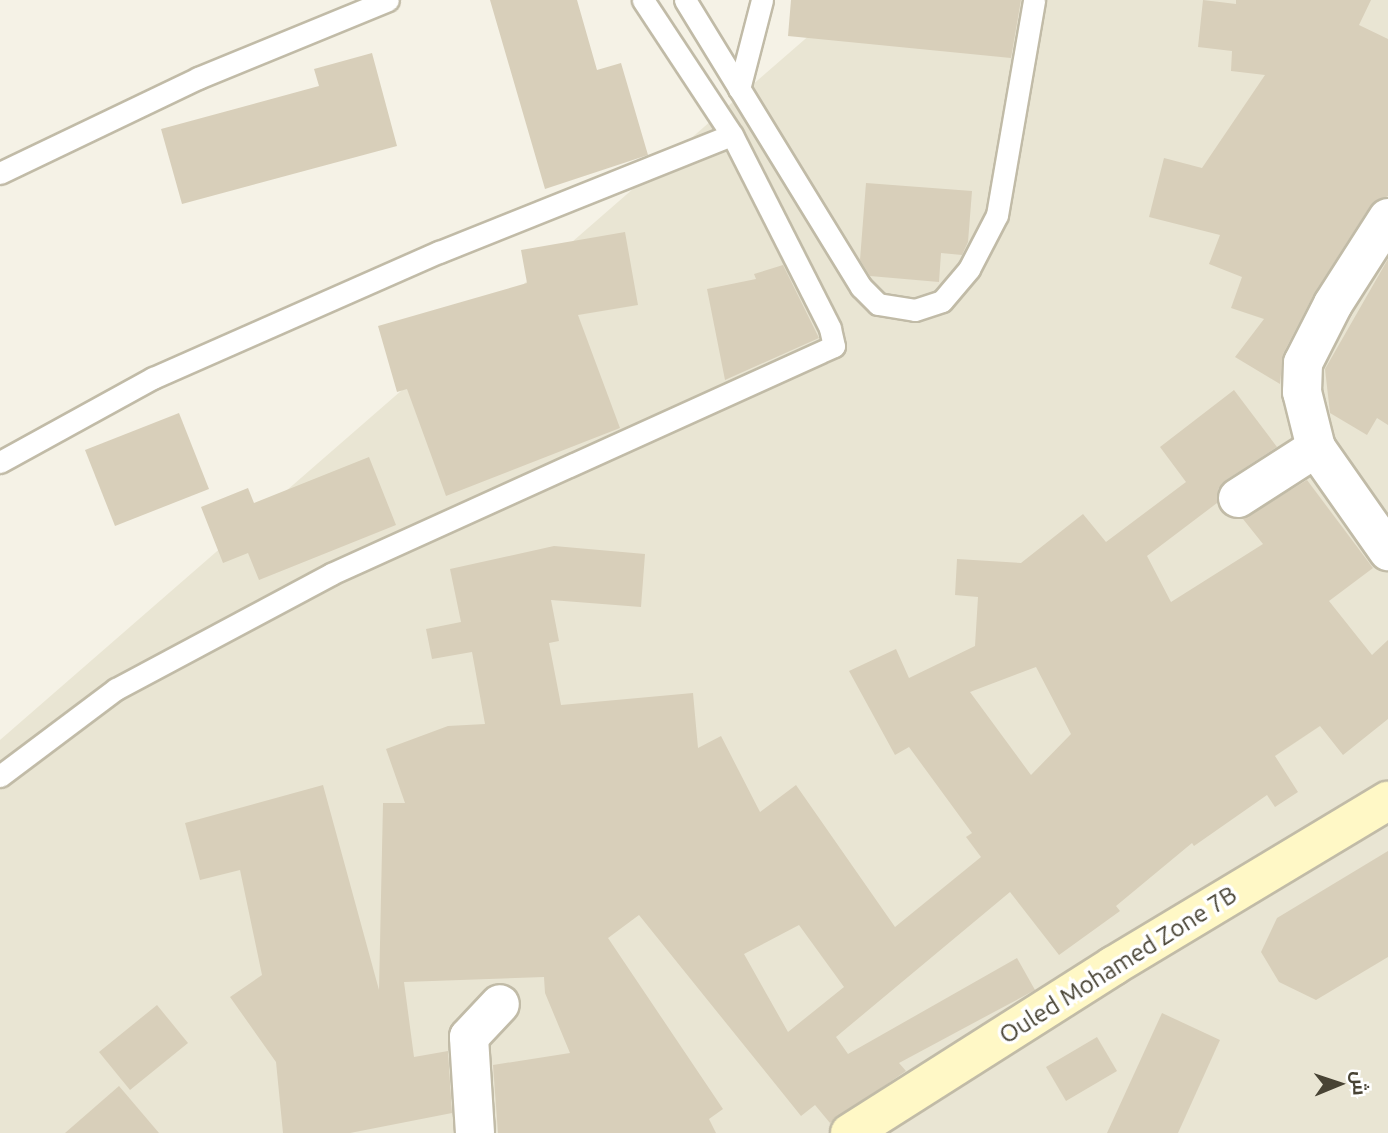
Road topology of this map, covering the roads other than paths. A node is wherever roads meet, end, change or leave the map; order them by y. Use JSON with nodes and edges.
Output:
{"nodes":[{"id":1,"x":388,"y":0,"type":"edge"},
{"id":2,"x":643,"y":0,"type":"edge"},
{"id":3,"x":685,"y":0,"type":"edge"},
{"id":4,"x":762,"y":0,"type":"edge"},
{"id":5,"x":1034,"y":0,"type":"edge"},
{"id":6,"x":739,"y":89,"type":"junction"},
{"id":7,"x":732,"y":135,"type":"junction"},
{"id":8,"x":0,"y":173,"type":"edge"},
{"id":9,"x":1388,"y":218,"type":"edge"},
{"id":10,"x":1316,"y":449,"type":"junction"},
{"id":11,"x":0,"y":462,"type":"edge"},
{"id":12,"x":1238,"y":498,"type":"dead end"},
{"id":13,"x":1388,"y":551,"type":"edge"},
{"id":14,"x":0,"y":776,"type":"edge"},
{"id":15,"x":1388,"y":802,"type":"edge"},
{"id":16,"x":500,"y":1004,"type":"dead end"},
{"id":17,"x":475,"y":1133,"type":"edge"},
{"id":18,"x":850,"y":1133,"type":"edge"}],
"edges":[{"from":1,"to":8,"type":"lane"},
{"from":2,"to":7,"type":"lane"},
{"from":3,"to":6,"type":"lane"},
{"from":4,"to":6,"type":"lane"},
{"from":5,"to":6,"type":"lane"},
{"from":7,"to":11,"type":"lane"},
{"from":7,"to":14,"type":"lane"},
{"from":9,"to":10,"type":"street"},
{"from":10,"to":12,"type":"street"},
{"from":10,"to":13,"type":"street"},
{"from":15,"to":18,"type":"main road","name":"Ouled Mohamed Zone 7B"},
{"from":16,"to":17,"type":"street"}]}
